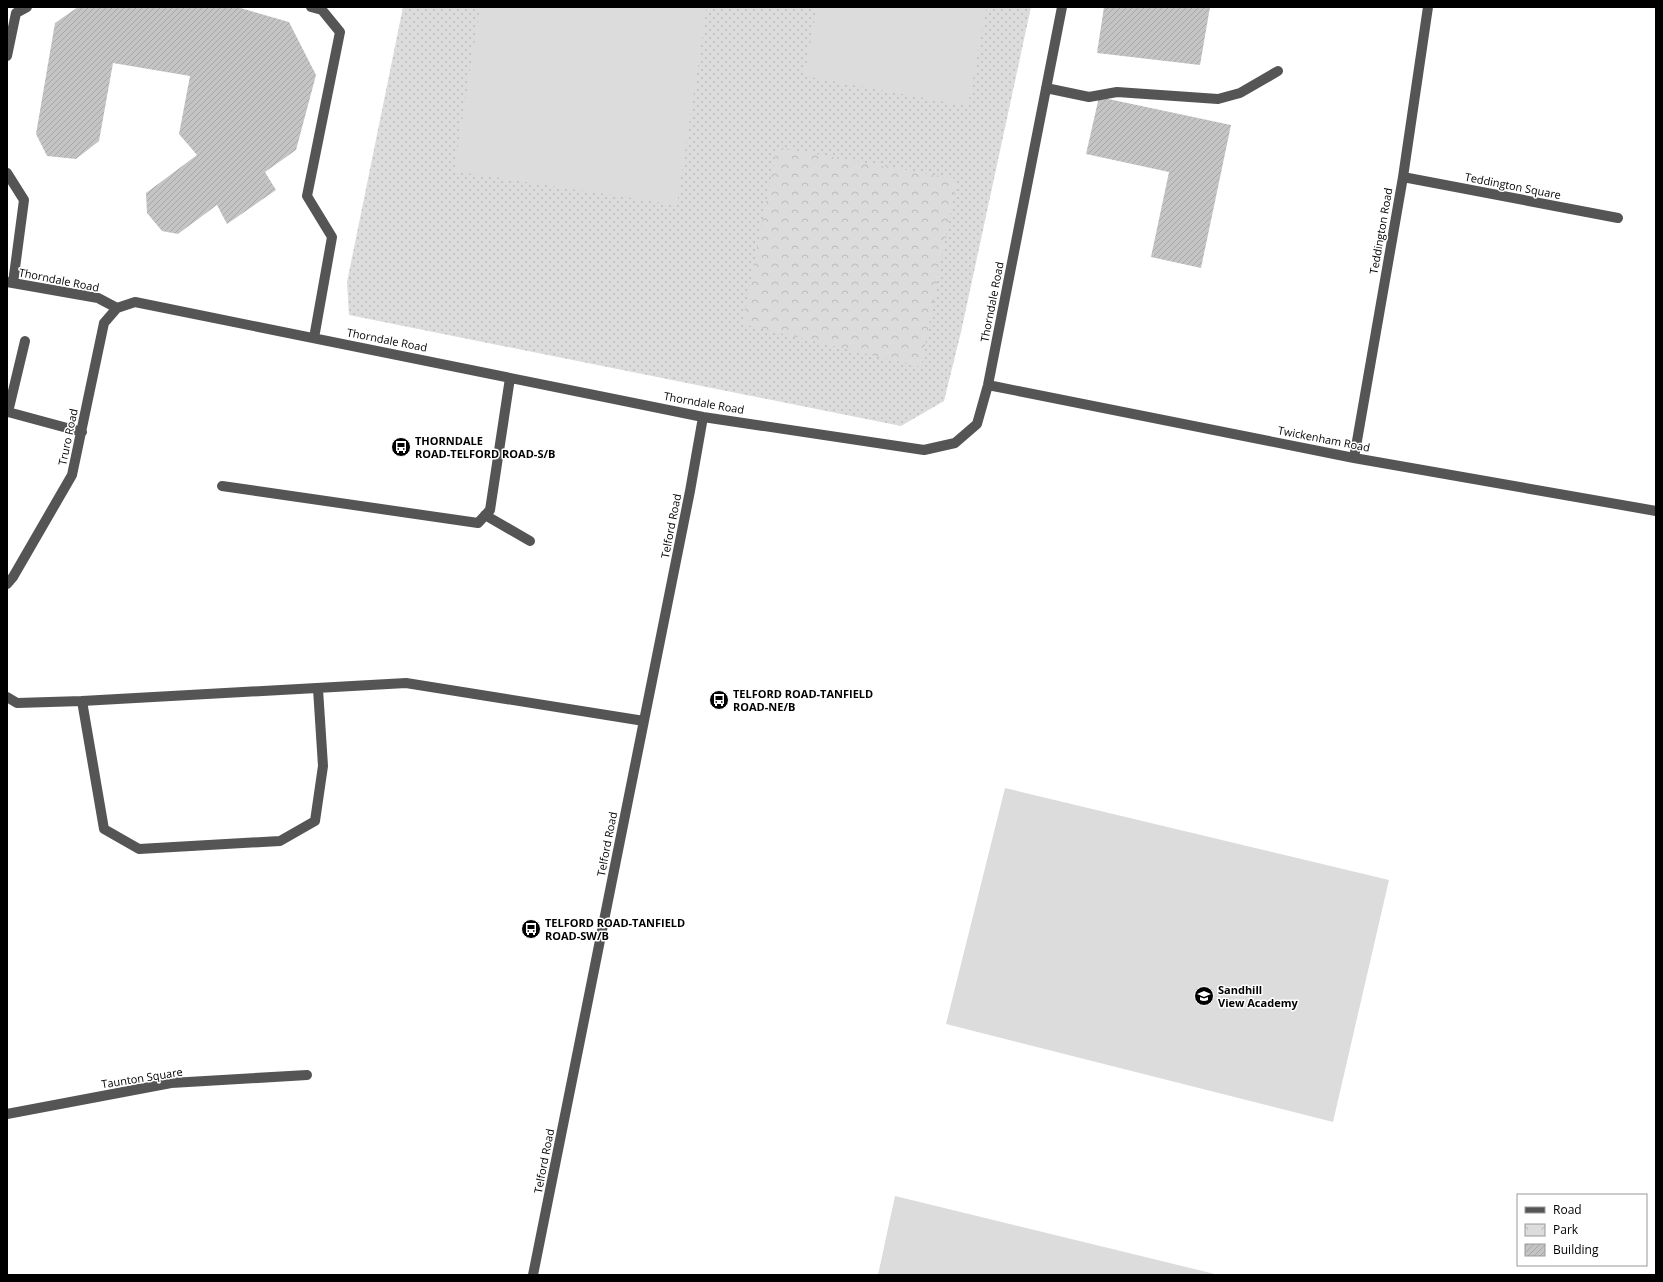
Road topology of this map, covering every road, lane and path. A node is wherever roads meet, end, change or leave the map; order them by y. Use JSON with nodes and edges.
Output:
{"nodes":[{"id":1,"x":27,"y":7,"type":"edge"},
{"id":2,"x":311,"y":7,"type":"edge"},
{"id":3,"x":1062,"y":7,"type":"edge"},
{"id":4,"x":1428,"y":7,"type":"edge"},
{"id":5,"x":7,"y":56,"type":"edge"},
{"id":6,"x":1278,"y":71,"type":"dead end"},
{"id":7,"x":1046,"y":88,"type":"junction"},
{"id":8,"x":7,"y":173,"type":"edge"},
{"id":9,"x":1403,"y":177,"type":"junction"},
{"id":10,"x":1618,"y":218,"type":"dead end"},
{"id":11,"x":10,"y":283,"type":"edge"},
{"id":12,"x":117,"y":308,"type":"junction"},
{"id":13,"x":314,"y":338,"type":"junction"},
{"id":14,"x":25,"y":341,"type":"dead end"},
{"id":15,"x":510,"y":378,"type":"junction"},
{"id":16,"x":988,"y":386,"type":"junction"},
{"id":17,"x":703,"y":417,"type":"junction"},
{"id":18,"x":82,"y":432,"type":"junction"},
{"id":19,"x":1354,"y":458,"type":"junction"},
{"id":20,"x":222,"y":486,"type":"dead end"},
{"id":21,"x":1656,"y":511,"type":"edge"},
{"id":22,"x":485,"y":515,"type":"junction"},
{"id":23,"x":530,"y":541,"type":"dead end"},
{"id":24,"x":7,"y":584,"type":"edge"},
{"id":25,"x":318,"y":689,"type":"junction"},
{"id":26,"x":7,"y":698,"type":"edge"},
{"id":27,"x":82,"y":701,"type":"junction"},
{"id":28,"x":644,"y":721,"type":"junction"},
{"id":29,"x":307,"y":1075,"type":"dead end"},
{"id":30,"x":7,"y":1114,"type":"edge"},
{"id":31,"x":533,"y":1275,"type":"edge"}],
"edges":[{"from":1,"to":5,"type":"street"},
{"from":2,"to":13,"type":"street"},
{"from":3,"to":7,"type":"street","name":"Thorndale Road"},
{"from":4,"to":9,"type":"street","name":"Teddington Road"},
{"from":6,"to":7,"type":"street"},
{"from":7,"to":16,"type":"street","name":"Thorndale Road"},
{"from":8,"to":11,"type":"street"},
{"from":9,"to":10,"type":"street","name":"Teddington Square"},
{"from":9,"to":19,"type":"street","name":"Teddington Road"},
{"from":11,"to":12,"type":"street","name":"Thorndale Road"},
{"from":12,"to":13,"type":"street","name":"Thorndale Road"},
{"from":12,"to":18,"type":"street","name":"Truro Road"},
{"from":13,"to":15,"type":"street","name":"Thorndale Road"},
{"from":14,"to":18,"type":"street"},
{"from":15,"to":17,"type":"street","name":"Thorndale Road"},
{"from":15,"to":22,"type":"street"},
{"from":16,"to":17,"type":"street","name":"Thorndale Road"},
{"from":16,"to":19,"type":"street","name":"Twickenham Road"},
{"from":17,"to":28,"type":"street","name":"Telford Road"},
{"from":18,"to":24,"type":"street","name":"Truro Road"},
{"from":19,"to":21,"type":"street","name":"Twickenham Road"},
{"from":20,"to":22,"type":"street"},
{"from":22,"to":23,"type":"street"},
{"from":25,"to":27,"type":"street"},
{"from":25,"to":27,"type":"street"},
{"from":25,"to":28,"type":"street"},
{"from":26,"to":27,"type":"street"},
{"from":28,"to":31,"type":"street","name":"Telford Road"},
{"from":29,"to":30,"type":"street","name":"Taunton Square"}]}
